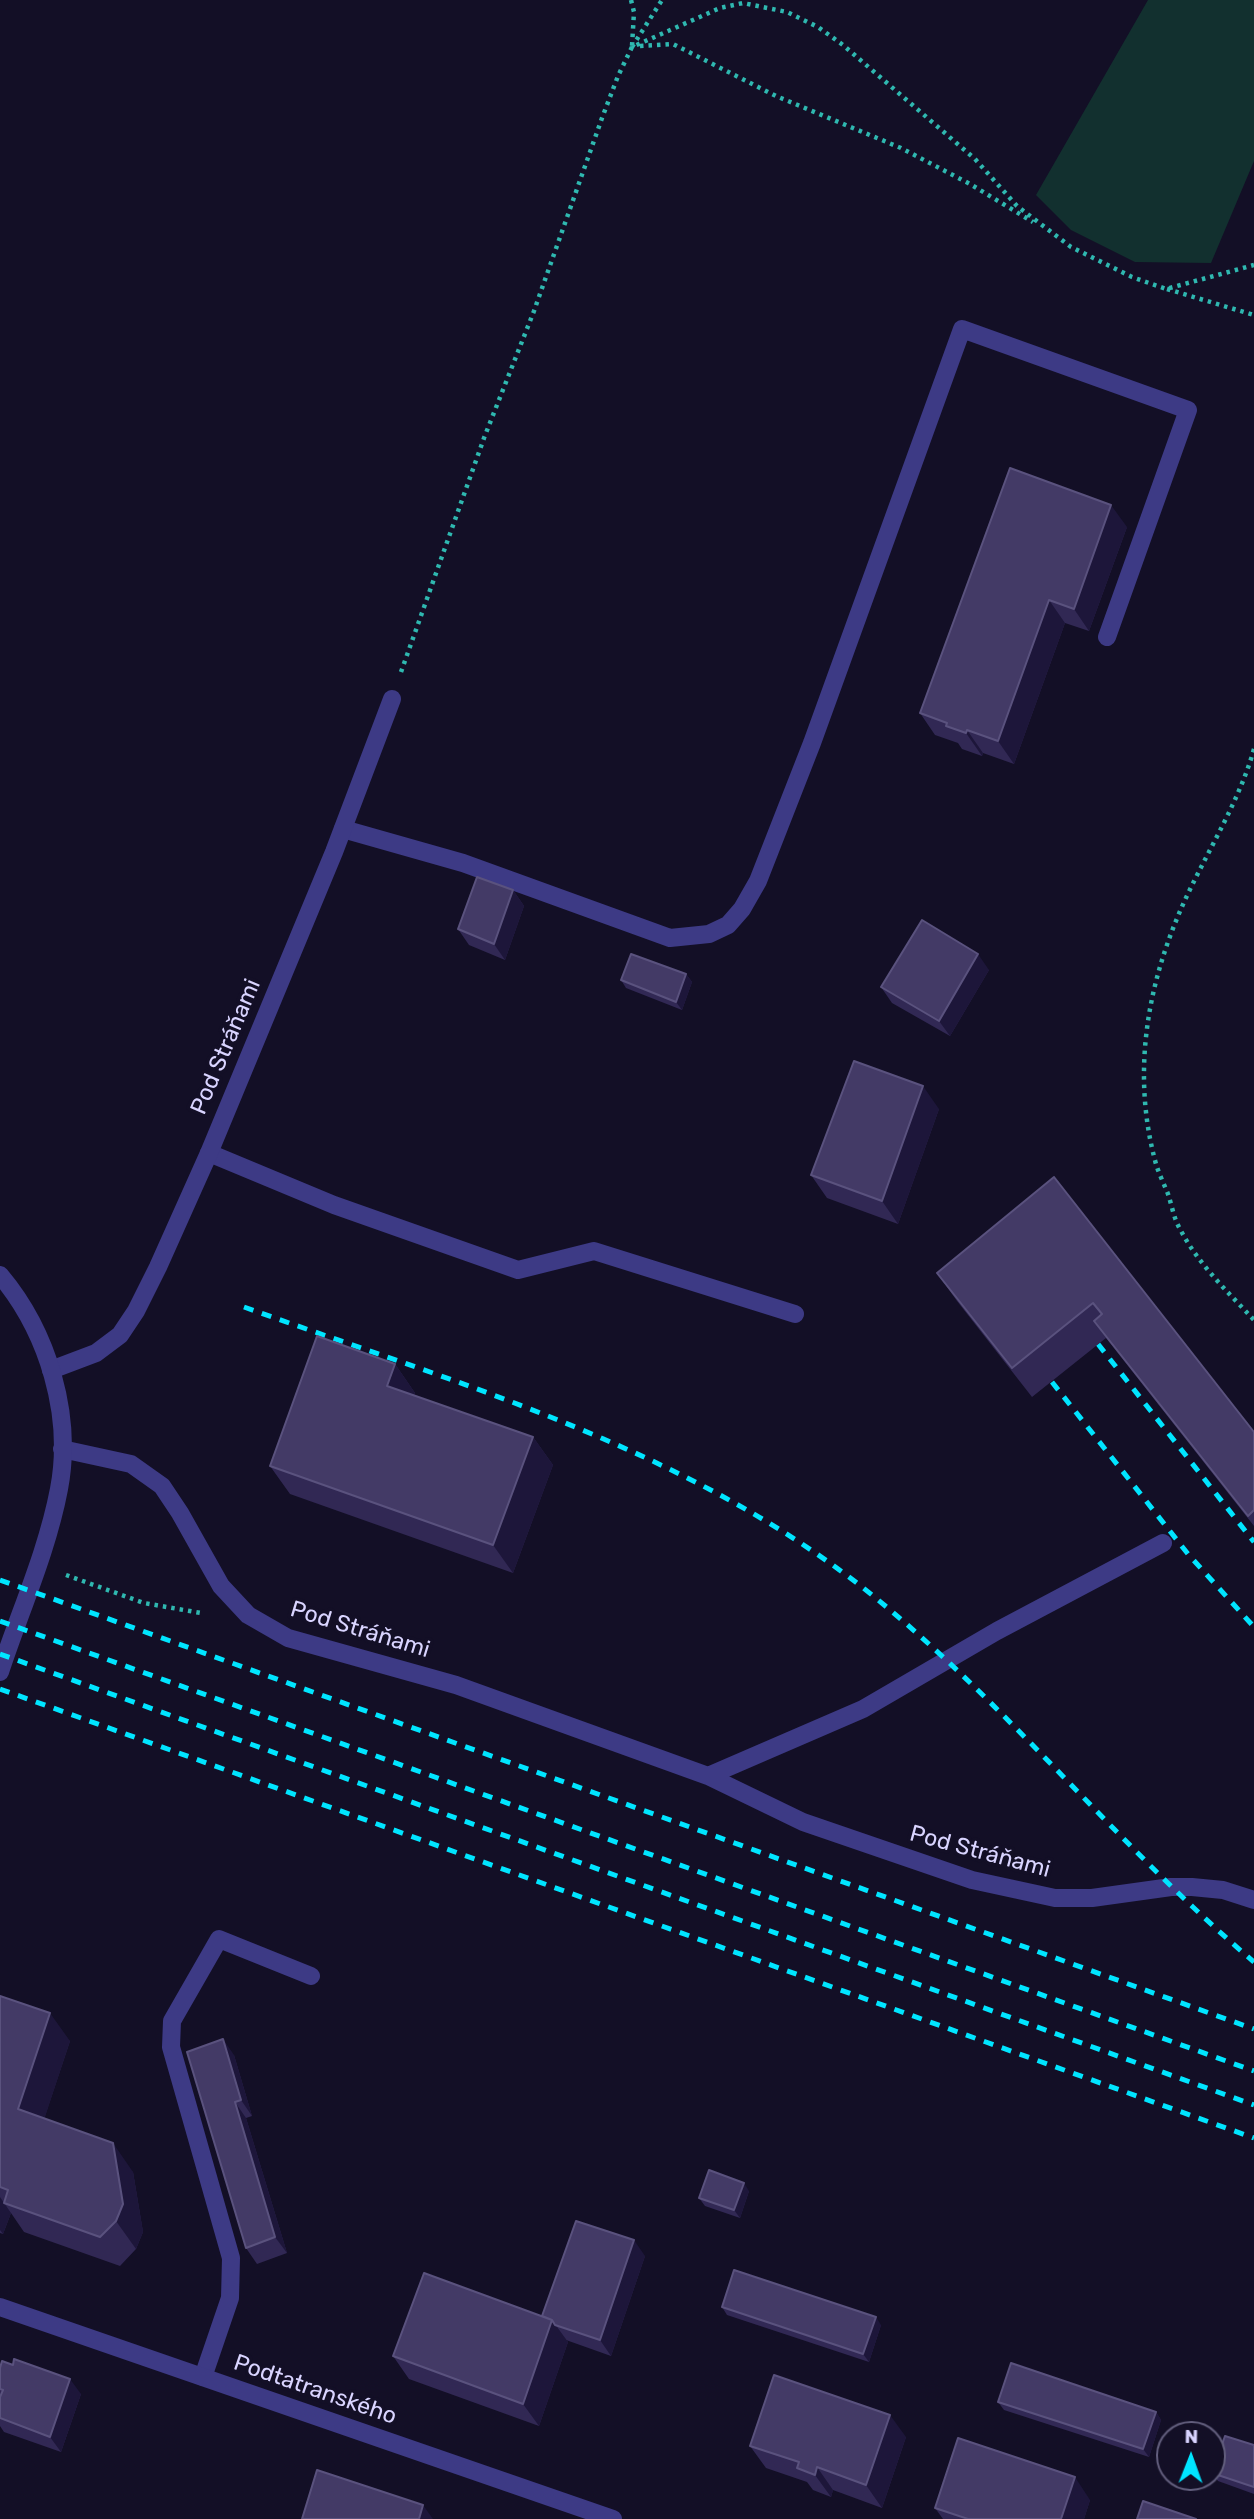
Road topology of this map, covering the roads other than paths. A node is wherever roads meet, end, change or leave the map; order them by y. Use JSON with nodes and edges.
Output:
{"nodes":[{"id":1,"x":1107,"y":636,"type":"dead end"},
{"id":2,"x":392,"y":699,"type":"road end"},
{"id":3,"x":343,"y":829,"type":"junction"},
{"id":4,"x":209,"y":1153,"type":"junction"},
{"id":5,"x":0,"y":1275,"type":"edge"},
{"id":6,"x":795,"y":1314,"type":"dead end"},
{"id":7,"x":51,"y":1370,"type":"junction"},
{"id":8,"x":62,"y":1449,"type":"junction"},
{"id":9,"x":1163,"y":1543,"type":"dead end"},
{"id":10,"x":0,"y":1672,"type":"edge"},
{"id":11,"x":708,"y":1776,"type":"junction"},
{"id":12,"x":1254,"y":1900,"type":"edge"},
{"id":13,"x":312,"y":1976,"type":"dead end"},
{"id":14,"x":0,"y":2308,"type":"edge"},
{"id":15,"x":203,"y":2377,"type":"junction"},
{"id":16,"x":613,"y":2519,"type":"edge"}],
"edges":[{"from":1,"to":3,"type":"street"},
{"from":2,"to":3,"type":"street","name":"Pod Stráňami"},
{"from":3,"to":4,"type":"street","name":"Pod Stráňami"},
{"from":4,"to":6,"type":"street"},
{"from":4,"to":7,"type":"street","name":"Pod Stráňami"},
{"from":5,"to":7,"type":"street"},
{"from":7,"to":8,"type":"street"},
{"from":8,"to":10,"type":"street"},
{"from":8,"to":11,"type":"street","name":"Pod Stráňami"},
{"from":9,"to":11,"type":"street"},
{"from":11,"to":12,"type":"street","name":"Pod Stráňami"},
{"from":13,"to":15,"type":"street"},
{"from":14,"to":15,"type":"street","name":"Podtatranského"},
{"from":15,"to":16,"type":"street","name":"Podtatranského"}]}
